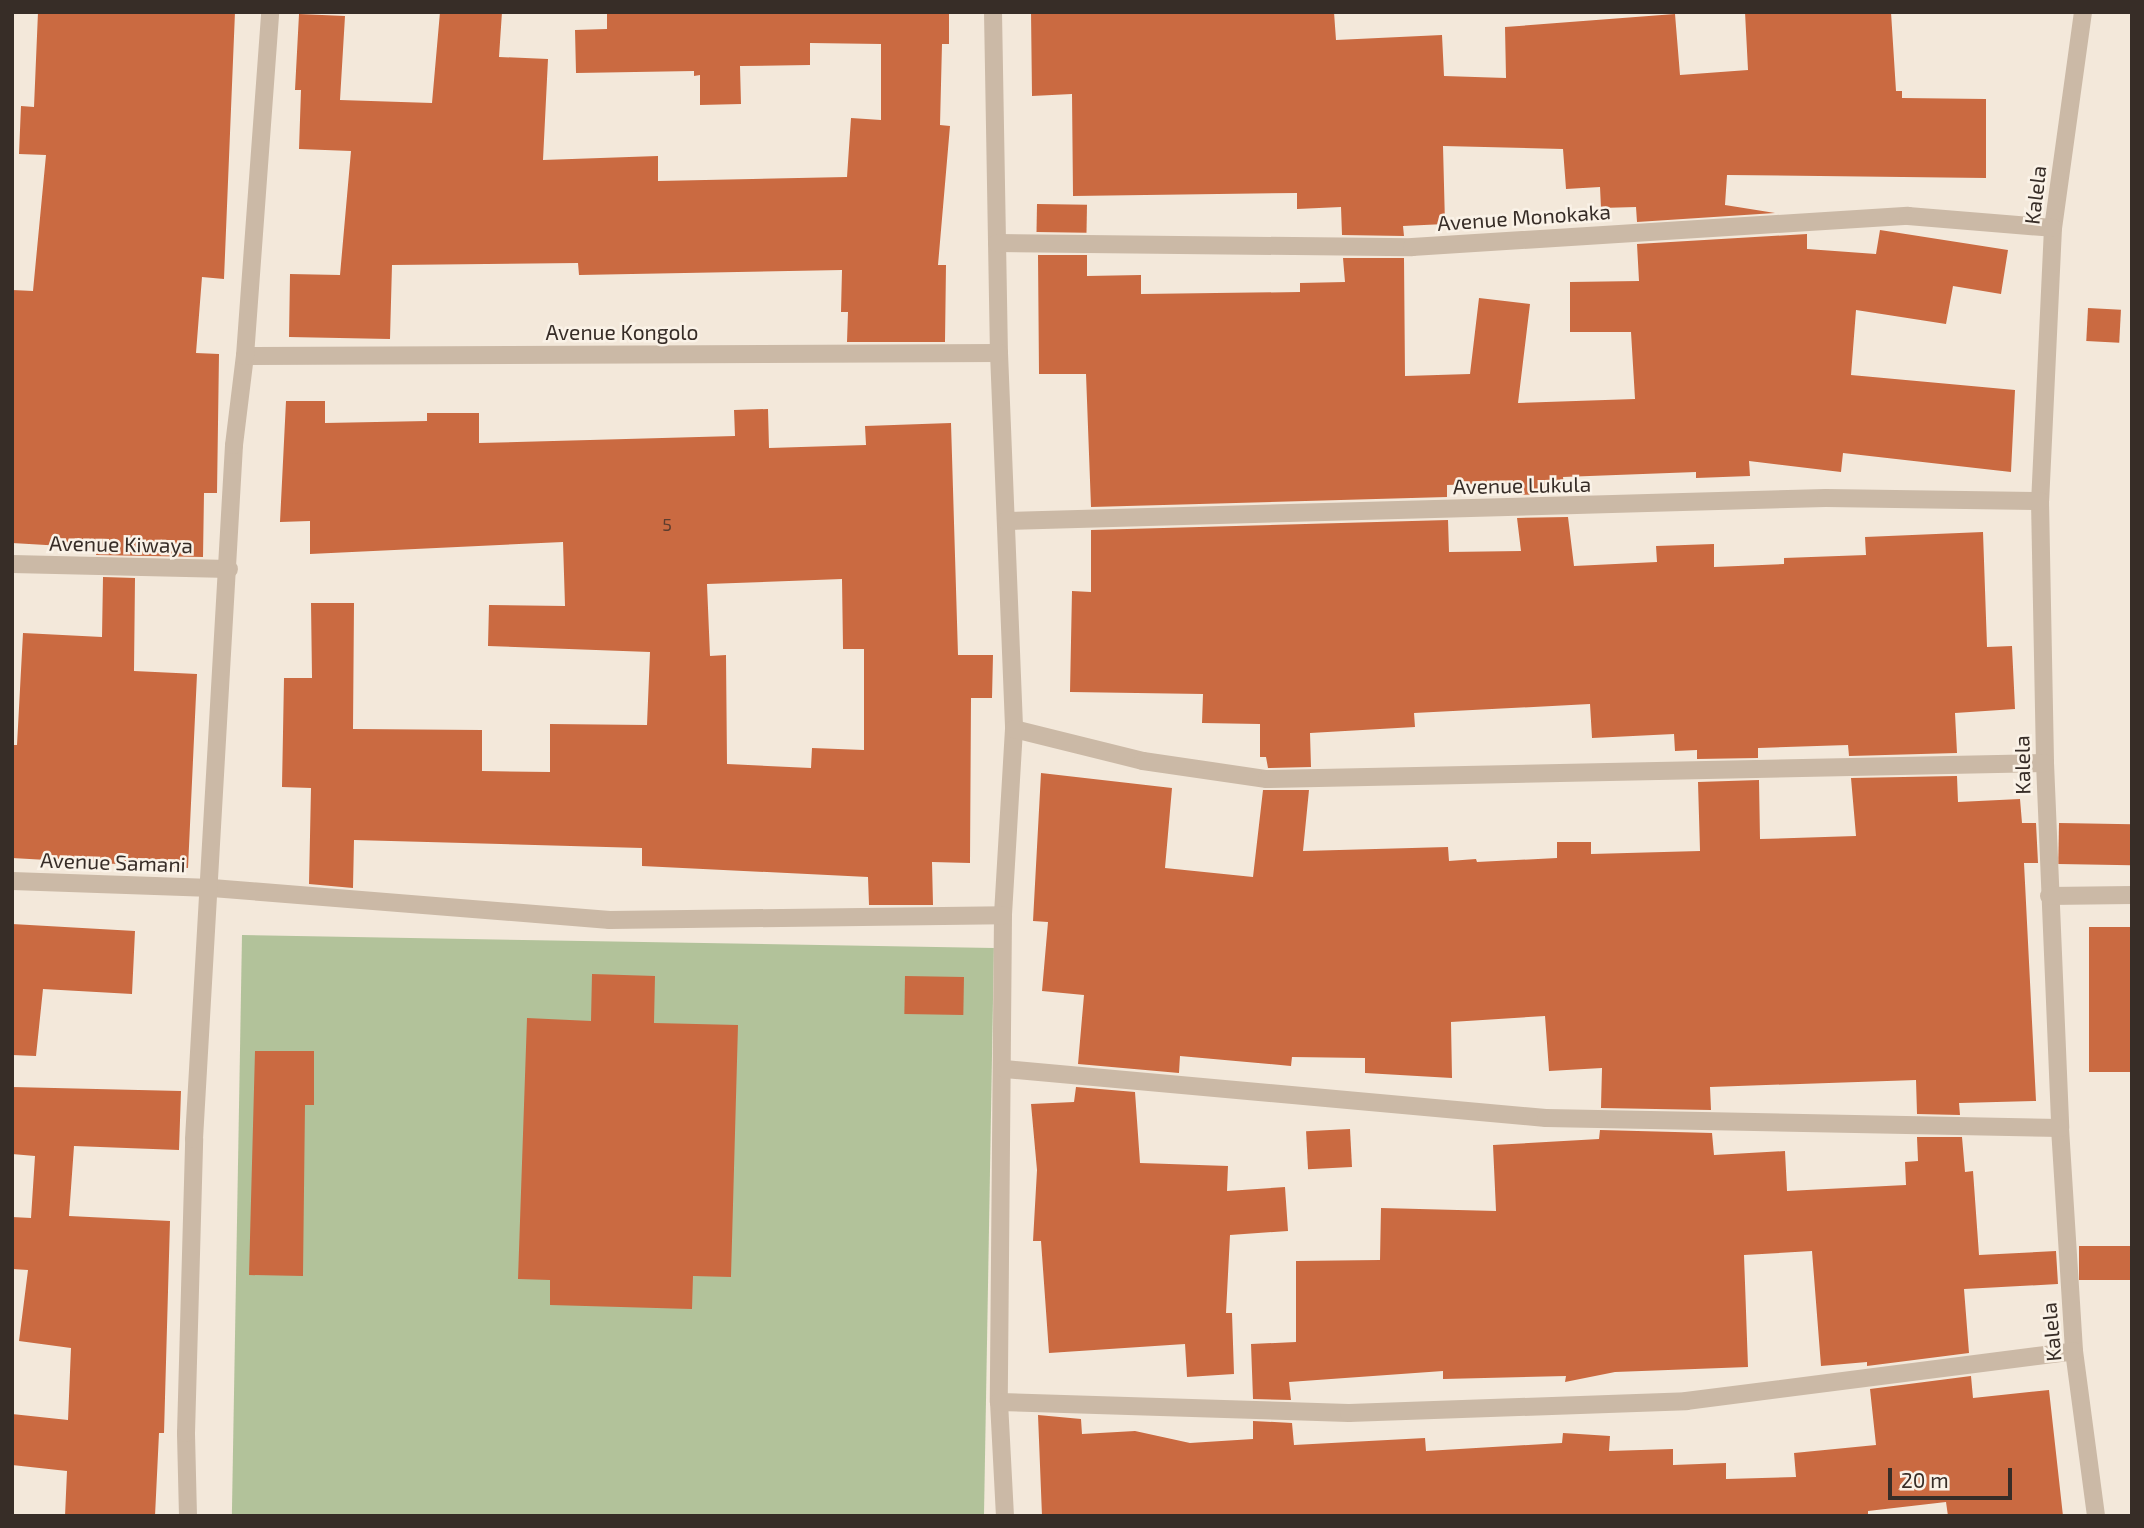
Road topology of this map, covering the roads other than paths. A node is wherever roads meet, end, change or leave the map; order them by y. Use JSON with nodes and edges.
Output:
{"nodes":[{"id":1,"x":270,"y":12,"type":"edge"},
{"id":2,"x":993,"y":12,"type":"edge"},
{"id":3,"x":2083,"y":12,"type":"edge"},
{"id":4,"x":2053,"y":228,"type":"junction"},
{"id":5,"x":997,"y":243,"type":"junction"},
{"id":6,"x":999,"y":353,"type":"junction"},
{"id":7,"x":245,"y":356,"type":"junction"},
{"id":8,"x":2040,"y":501,"type":"junction"},
{"id":9,"x":1006,"y":521,"type":"junction"},
{"id":10,"x":12,"y":564,"type":"edge"},
{"id":11,"x":229,"y":569,"type":"junction"},
{"id":12,"x":1014,"y":729,"type":"junction"},
{"id":13,"x":2045,"y":763,"type":"junction"},
{"id":14,"x":12,"y":881,"type":"edge"},
{"id":15,"x":212,"y":888,"type":"junction"},
{"id":16,"x":2132,"y":895,"type":"edge"},
{"id":17,"x":2049,"y":896,"type":"junction"},
{"id":18,"x":1003,"y":915,"type":"junction"},
{"id":19,"x":1005,"y":1069,"type":"junction"},
{"id":20,"x":2060,"y":1128,"type":"junction"},
{"id":21,"x":2074,"y":1351,"type":"junction"},
{"id":22,"x":999,"y":1402,"type":"junction"},
{"id":23,"x":188,"y":1516,"type":"edge"},
{"id":24,"x":1005,"y":1516,"type":"edge"},
{"id":25,"x":2096,"y":1516,"type":"edge"}],
"edges":[{"from":1,"to":7,"type":"street"},
{"from":2,"to":5,"type":"street"},
{"from":3,"to":4,"type":"street","name":"Kalela"},
{"from":4,"to":5,"type":"street","name":"Avenue Monokaka"},
{"from":4,"to":8,"type":"street","name":"Kalela"},
{"from":5,"to":6,"type":"street"},
{"from":6,"to":7,"type":"street","name":"Avenue Kongolo"},
{"from":6,"to":9,"type":"street"},
{"from":7,"to":11,"type":"street"},
{"from":8,"to":9,"type":"street","name":"Avenue Lukula"},
{"from":8,"to":13,"type":"street","name":"Kalela"},
{"from":9,"to":12,"type":"street"},
{"from":10,"to":11,"type":"street","name":"Avenue Kiwaya"},
{"from":11,"to":15,"type":"street"},
{"from":12,"to":13,"type":"street"},
{"from":12,"to":18,"type":"street"},
{"from":13,"to":17,"type":"street","name":"Kalela"},
{"from":14,"to":15,"type":"street","name":"Avenue Samani"},
{"from":15,"to":18,"type":"street","name":"Avenue Samani"},
{"from":15,"to":23,"type":"street"},
{"from":16,"to":17,"type":"street"},
{"from":17,"to":20,"type":"street","name":"Kalela"},
{"from":18,"to":19,"type":"street"},
{"from":19,"to":20,"type":"street"},
{"from":19,"to":22,"type":"street"},
{"from":20,"to":21,"type":"street","name":"Kalela"},
{"from":21,"to":22,"type":"street"},
{"from":21,"to":25,"type":"street","name":"Kalela"},
{"from":22,"to":24,"type":"street"}]}
